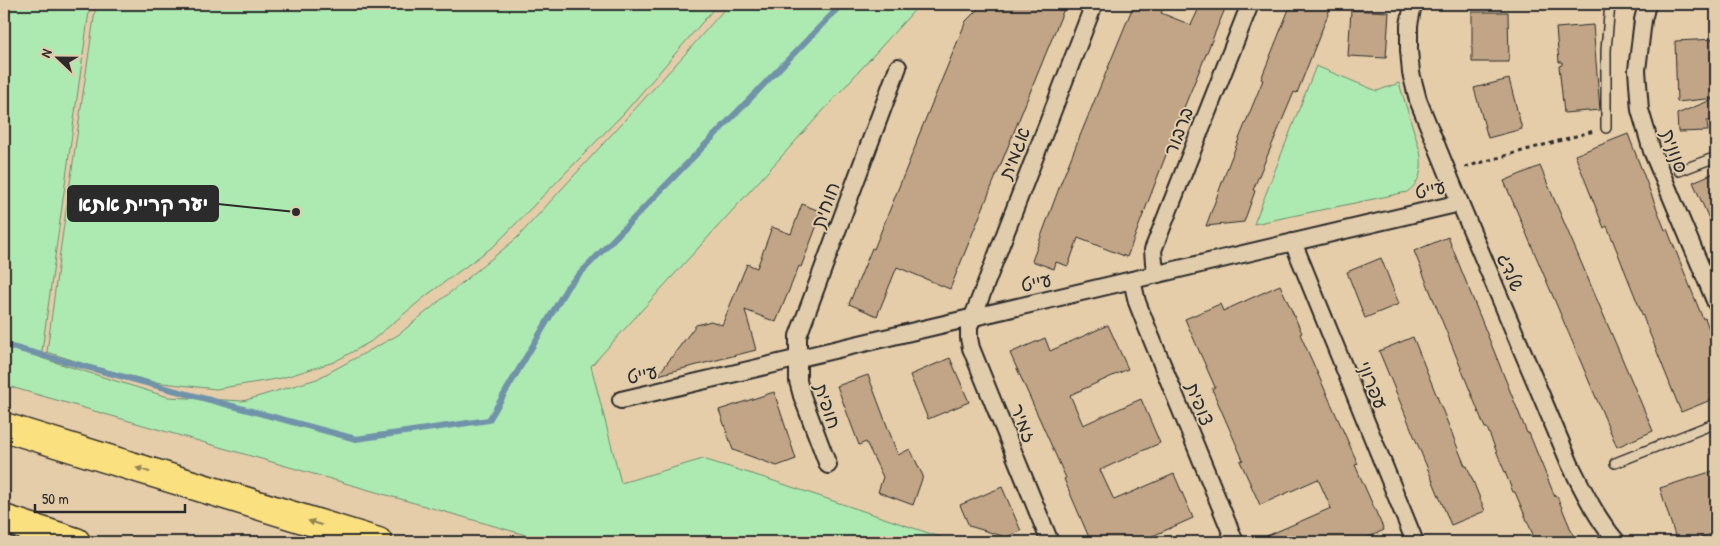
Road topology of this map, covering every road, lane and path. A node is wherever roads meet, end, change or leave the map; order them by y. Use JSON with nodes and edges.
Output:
{"nodes":[{"id":1,"x":1094,"y":4,"type":"edge"},
{"id":2,"x":1250,"y":4,"type":"edge"},
{"id":3,"x":1413,"y":4,"type":"edge"},
{"id":4,"x":1610,"y":4,"type":"edge"},
{"id":5,"x":1647,"y":4,"type":"edge"},
{"id":6,"x":898,"y":67,"type":"dead end"},
{"id":7,"x":1606,"y":128,"type":"joint"},
{"id":8,"x":1716,"y":156,"type":"edge"},
{"id":9,"x":1680,"y":171,"type":"dead end"},
{"id":10,"x":1447,"y":172,"type":"junction"},
{"id":11,"x":1460,"y":203,"type":"junction"},
{"id":12,"x":1293,"y":242,"type":"junction"},
{"id":13,"x":1157,"y":274,"type":"junction"},
{"id":14,"x":1132,"y":280,"type":"junction"},
{"id":15,"x":1716,"y":303,"type":"edge"},
{"id":16,"x":971,"y":317,"type":"junction"},
{"id":17,"x":797,"y":358,"type":"junction"},
{"id":18,"x":621,"y":400,"type":"dead end"},
{"id":19,"x":1716,"y":423,"type":"edge"},
{"id":20,"x":4,"y":427,"type":"edge"},
{"id":21,"x":1615,"y":463,"type":"dead end"},
{"id":22,"x":828,"y":465,"type":"dead end"},
{"id":23,"x":4,"y":519,"type":"edge"},
{"id":24,"x":76,"y":542,"type":"edge"},
{"id":25,"x":378,"y":542,"type":"edge"},
{"id":26,"x":1050,"y":542,"type":"edge"},
{"id":27,"x":1235,"y":542,"type":"edge"},
{"id":28,"x":1416,"y":542,"type":"edge"},
{"id":29,"x":1617,"y":542,"type":"edge"}],
"edges":[{"from":1,"to":16,"type":"street","name":"אגמית"},
{"from":2,"to":13,"type":"street","name":"ברבור"},
{"from":3,"to":10,"type":"street","name":"שלדג"},
{"from":4,"to":7,"type":"lane"},
{"from":5,"to":15,"type":"street","name":"סנונית"},
{"from":6,"to":17,"type":"street","name":"חוחית"},
{"from":7,"to":10,"type":"path"},
{"from":8,"to":9,"type":"lane"},
{"from":10,"to":11,"type":"street","name":"שלדג"},
{"from":11,"to":12,"type":"street","name":"עייט"},
{"from":11,"to":29,"type":"street","name":"שלדג"},
{"from":12,"to":13,"type":"street","name":"עייט"},
{"from":12,"to":28,"type":"street","name":"עפרוני"},
{"from":13,"to":14,"type":"street","name":"עייט"},
{"from":14,"to":16,"type":"street","name":"עייט"},
{"from":14,"to":27,"type":"street","name":"צופית"},
{"from":16,"to":17,"type":"street","name":"עייט"},
{"from":16,"to":26,"type":"street","name":"זמיר"},
{"from":17,"to":18,"type":"street","name":"עייט"},
{"from":17,"to":22,"type":"street","name":"חופית"},
{"from":19,"to":21,"type":"lane"},
{"from":25,"to":20,"type":"highway","one_way":true},
{"from":23,"to":24,"type":"highway"}]}
